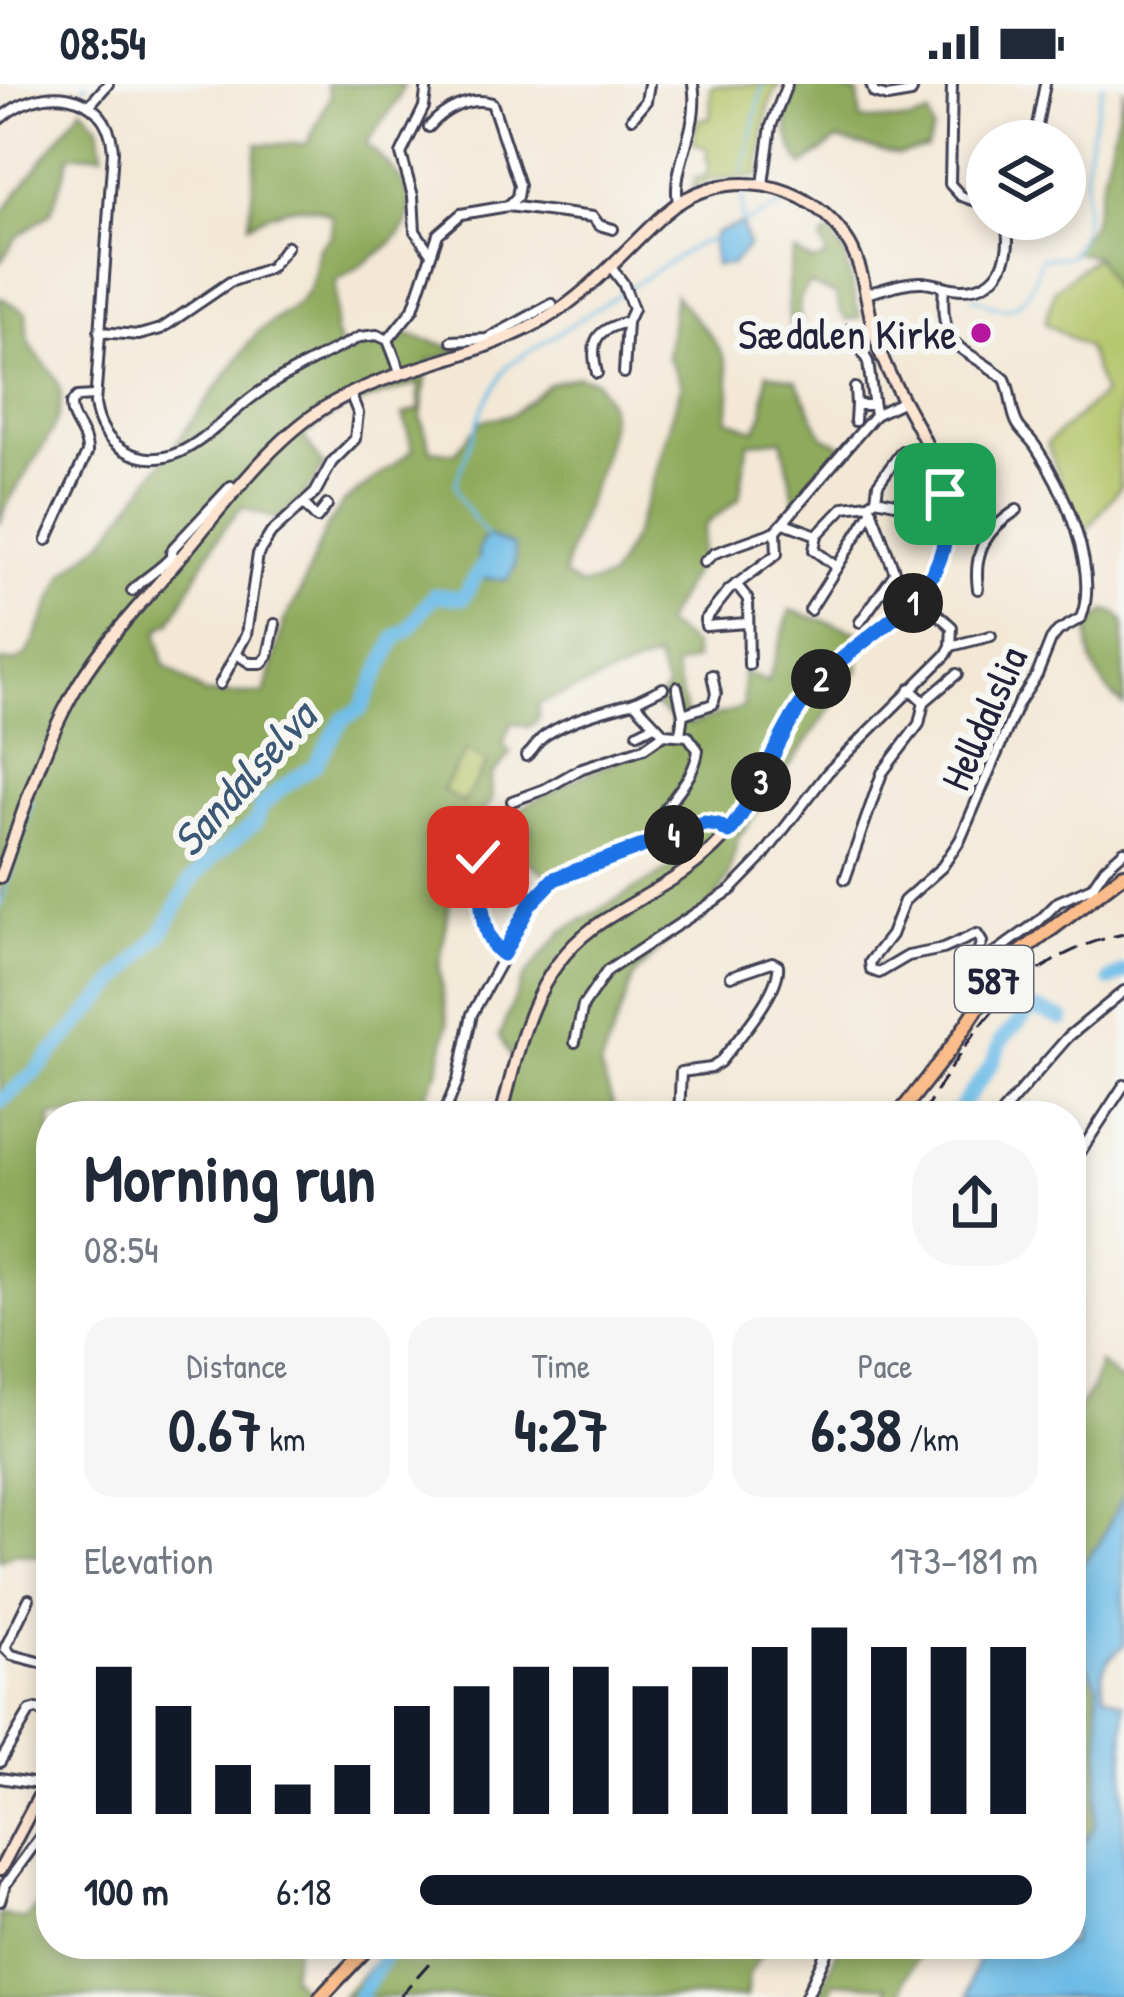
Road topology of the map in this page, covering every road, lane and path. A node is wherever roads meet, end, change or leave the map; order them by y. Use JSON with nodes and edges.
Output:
{"nodes":[{"id":1,"x":108,"y":84,"type":"edge"},
{"id":2,"x":428,"y":84,"type":"edge"},
{"id":3,"x":649,"y":84,"type":"edge"},
{"id":4,"x":693,"y":84,"type":"edge"},
{"id":5,"x":788,"y":84,"type":"edge"},
{"id":6,"x":871,"y":84,"type":"edge"},
{"id":7,"x":914,"y":84,"type":"edge"},
{"id":8,"x":952,"y":84,"type":"edge"},
{"id":9,"x":1045,"y":84,"type":"edge"},
{"id":10,"x":92,"y":102,"type":"junction"},
{"id":11,"x":632,"y":118,"type":"dead end"},
{"id":12,"x":0,"y":119,"type":"edge"},
{"id":13,"x":1038,"y":120,"type":"edge"},
{"id":14,"x":429,"y":127,"type":"dead end"},
{"id":15,"x":764,"y":184,"type":"junction"},
{"id":16,"x":966,"y":198,"type":"edge"},
{"id":17,"x":678,"y":203,"type":"junction"},
{"id":18,"x":508,"y":206,"type":"junction"},
{"id":19,"x":613,"y":229,"type":"dead end"},
{"id":20,"x":1009,"y":240,"type":"edge"},
{"id":21,"x":287,"y":246,"type":"dead end"},
{"id":22,"x":430,"y":251,"type":"junction"},
{"id":23,"x":610,"y":267,"type":"junction"},
{"id":24,"x":944,"y":287,"type":"junction"},
{"id":25,"x":865,"y":294,"type":"junction"},
{"id":26,"x":552,"y":304,"type":"dead end"},
{"id":27,"x":627,"y":322,"type":"junction"},
{"id":28,"x":850,"y":328,"type":"dead end"},
{"id":29,"x":99,"y":332,"type":"junction"},
{"id":30,"x":388,"y":340,"type":"junction"},
{"id":31,"x":452,"y":340,"type":"dead end"},
{"id":32,"x":597,"y":373,"type":"dead end"},
{"id":33,"x":623,"y":373,"type":"dead end"},
{"id":34,"x":401,"y":374,"type":"junction"},
{"id":35,"x":856,"y":388,"type":"dead end"},
{"id":36,"x":350,"y":393,"type":"junction"},
{"id":37,"x":94,"y":396,"type":"junction"},
{"id":38,"x":902,"y":401,"type":"junction"},
{"id":39,"x":856,"y":405,"type":"junction"},
{"id":40,"x":873,"y":410,"type":"junction"},
{"id":41,"x":855,"y":421,"type":"dead end"},
{"id":42,"x":902,"y":452,"type":"dead end"},
{"id":43,"x":231,"y":487,"type":"dead end"},
{"id":44,"x":895,"y":503,"type":"dead end"},
{"id":45,"x":304,"y":504,"type":"junction"},
{"id":46,"x":872,"y":504,"type":"junction"},
{"id":47,"x":327,"y":505,"type":"dead end"},
{"id":48,"x":1017,"y":510,"type":"dead end"},
{"id":49,"x":784,"y":523,"type":"junction"},
{"id":50,"x":776,"y":531,"type":"junction"},
{"id":51,"x":818,"y":535,"type":"junction"},
{"id":52,"x":47,"y":540,"type":"dead end"},
{"id":53,"x":175,"y":558,"type":"junction"},
{"id":54,"x":976,"y":561,"type":"junction"},
{"id":55,"x":704,"y":562,"type":"dead end"},
{"id":56,"x":964,"y":566,"type":"dead end"},
{"id":57,"x":837,"y":568,"type":"junction"},
{"id":58,"x":736,"y":584,"type":"junction"},
{"id":59,"x":978,"y":589,"type":"dead end"},
{"id":60,"x":133,"y":591,"type":"dead end"},
{"id":61,"x":920,"y":597,"type":"junction"},
{"id":62,"x":810,"y":610,"type":"dead end"},
{"id":63,"x":860,"y":622,"type":"dead end"},
{"id":64,"x":747,"y":623,"type":"junction"},
{"id":65,"x":275,"y":624,"type":"dead end"},
{"id":66,"x":991,"y":636,"type":"dead end"},
{"id":67,"x":952,"y":646,"type":"junction"},
{"id":68,"x":238,"y":655,"type":"junction"},
{"id":69,"x":749,"y":664,"type":"dead end"},
{"id":70,"x":956,"y":674,"type":"dead end"},
{"id":71,"x":712,"y":675,"type":"dead end"},
{"id":72,"x":220,"y":684,"type":"dead end"},
{"id":73,"x":677,"y":687,"type":"dead end"},
{"id":74,"x":663,"y":688,"type":"dead end"},
{"id":75,"x":910,"y":689,"type":"junction"},
{"id":76,"x":634,"y":701,"type":"junction"},
{"id":77,"x":924,"y":702,"type":"junction"},
{"id":78,"x":682,"y":714,"type":"junction"},
{"id":79,"x":654,"y":724,"type":"junction"},
{"id":80,"x":638,"y":733,"type":"dead end"},
{"id":81,"x":664,"y":734,"type":"junction"},
{"id":82,"x":680,"y":734,"type":"junction"},
{"id":83,"x":526,"y":756,"type":"dead end"},
{"id":84,"x":512,"y":801,"type":"dead end"},
{"id":85,"x":729,"y":832,"type":"junction"},
{"id":86,"x":648,"y":844,"type":"junction"},
{"id":87,"x":1124,"y":851,"type":"edge"},
{"id":88,"x":478,"y":857,"type":"dead end"},
{"id":89,"x":1124,"y":874,"type":"edge"},
{"id":90,"x":0,"y":877,"type":"edge"},
{"id":91,"x":845,"y":879,"type":"dead end"},
{"id":92,"x":1008,"y":941,"type":"junction"},
{"id":93,"x":503,"y":954,"type":"junction"},
{"id":94,"x":1017,"y":955,"type":"junction"},
{"id":95,"x":731,"y":976,"type":"dead end"},
{"id":96,"x":1124,"y":991,"type":"edge"},
{"id":97,"x":575,"y":1042,"type":"dead end"},
{"id":98,"x":1124,"y":1085,"type":"edge"},
{"id":99,"x":449,"y":1101,"type":"edge"},
{"id":100,"x":505,"y":1101,"type":"edge"},
{"id":101,"x":680,"y":1101,"type":"edge"},
{"id":102,"x":910,"y":1101,"type":"edge"},
{"id":103,"x":1012,"y":1101,"type":"edge"},
{"id":104,"x":1086,"y":1143,"type":"edge"},
{"id":105,"x":29,"y":1599,"type":"dead end"},
{"id":106,"x":36,"y":1661,"type":"edge"},
{"id":107,"x":36,"y":1709,"type":"edge"},
{"id":108,"x":0,"y":1762,"type":"edge"},
{"id":109,"x":0,"y":1778,"type":"edge"},
{"id":110,"x":36,"y":1785,"type":"edge"},
{"id":111,"x":36,"y":1801,"type":"edge"},
{"id":112,"x":36,"y":1843,"type":"edge"},
{"id":113,"x":0,"y":1870,"type":"edge"},
{"id":114,"x":0,"y":1900,"type":"edge"},
{"id":115,"x":357,"y":1959,"type":"edge"},
{"id":116,"x":823,"y":1959,"type":"edge"},
{"id":117,"x":321,"y":1997,"type":"edge"},
{"id":118,"x":806,"y":1997,"type":"edge"}],
"edges":[{"from":1,"to":10,"type":"street"},
{"from":2,"to":22,"type":"street"},
{"from":3,"to":11,"type":"street"},
{"from":4,"to":17,"type":"street"},
{"from":5,"to":15,"type":"street"},
{"from":6,"to":7,"type":"street"},
{"from":8,"to":16,"type":"street"},
{"from":9,"to":13,"type":"street"},
{"from":10,"to":12,"type":"street"},
{"from":10,"to":29,"type":"street"},
{"from":14,"to":18,"type":"street"},
{"from":15,"to":17,"type":"main road"},
{"from":15,"to":25,"type":"main road"},
{"from":17,"to":23,"type":"main road"},
{"from":18,"to":19,"type":"street"},
{"from":18,"to":22,"type":"street"},
{"from":20,"to":24,"type":"street"},
{"from":21,"to":29,"type":"street"},
{"from":22,"to":30,"type":"street"},
{"from":23,"to":27,"type":"street"},
{"from":23,"to":34,"type":"main road"},
{"from":24,"to":25,"type":"street"},
{"from":24,"to":92,"type":"street","name":"Helldalslia"},
{"from":25,"to":38,"type":"main road"},
{"from":26,"to":31,"type":"street"},
{"from":27,"to":32,"type":"street"},
{"from":27,"to":33,"type":"street"},
{"from":28,"to":40,"type":"street"},
{"from":29,"to":37,"type":"street"},
{"from":30,"to":34,"type":"street"},
{"from":30,"to":37,"type":"street"},
{"from":34,"to":36,"type":"main road"},
{"from":35,"to":39,"type":"street"},
{"from":36,"to":45,"type":"street"},
{"from":36,"to":53,"type":"main road"},
{"from":37,"to":52,"type":"street"},
{"from":38,"to":40,"type":"street"},
{"from":38,"to":61,"type":"main road"},
{"from":39,"to":40,"type":"street"},
{"from":39,"to":41,"type":"street"},
{"from":40,"to":49,"type":"street"},
{"from":42,"to":46,"type":"street"},
{"from":43,"to":53,"type":"street"},
{"from":44,"to":46,"type":"street"},
{"from":45,"to":47,"type":"street"},
{"from":45,"to":68,"type":"street"},
{"from":46,"to":51,"type":"street"},
{"from":46,"to":57,"type":"street"},
{"from":46,"to":63,"type":"street"},
{"from":48,"to":54,"type":"street"},
{"from":49,"to":50,"type":"street"},
{"from":49,"to":51,"type":"street"},
{"from":50,"to":55,"type":"street"},
{"from":50,"to":58,"type":"street"},
{"from":51,"to":57,"type":"street"},
{"from":53,"to":60,"type":"street"},
{"from":53,"to":90,"type":"main road"},
{"from":54,"to":56,"type":"street"},
{"from":54,"to":59,"type":"street"},
{"from":57,"to":62,"type":"street"},
{"from":58,"to":64,"type":"street"},
{"from":58,"to":64,"type":"street"},
{"from":61,"to":67,"type":"street"},
{"from":61,"to":85,"type":"main road"},
{"from":64,"to":69,"type":"street"},
{"from":65,"to":68,"type":"street"},
{"from":66,"to":67,"type":"street"},
{"from":67,"to":75,"type":"street"},
{"from":68,"to":72,"type":"street"},
{"from":70,"to":77,"type":"street"},
{"from":71,"to":78,"type":"street"},
{"from":73,"to":78,"type":"street"},
{"from":74,"to":76,"type":"street"},
{"from":75,"to":77,"type":"street"},
{"from":75,"to":97,"type":"street"},
{"from":76,"to":79,"type":"street"},
{"from":76,"to":83,"type":"street"},
{"from":77,"to":91,"type":"street"},
{"from":78,"to":82,"type":"street"},
{"from":79,"to":80,"type":"street"},
{"from":79,"to":81,"type":"street"},
{"from":81,"to":82,"type":"street"},
{"from":81,"to":84,"type":"street"},
{"from":82,"to":86,"type":"street"},
{"from":85,"to":86,"type":"street"},
{"from":85,"to":100,"type":"main road"},
{"from":86,"to":93,"type":"street"},
{"from":87,"to":92,"type":"street","name":"Helldalslia"},
{"from":88,"to":93,"type":"street"},
{"from":89,"to":94,"type":"main road","number":"587"},
{"from":92,"to":94,"type":"street"},
{"from":93,"to":99,"type":"street"},
{"from":94,"to":102,"type":"main road","number":"587"},
{"from":95,"to":101,"type":"street"},
{"from":96,"to":103,"type":"street"},
{"from":98,"to":104,"type":"street"},
{"from":105,"to":106,"type":"street"},
{"from":107,"to":108,"type":"street"},
{"from":109,"to":110,"type":"street"},
{"from":111,"to":113,"type":"main road"},
{"from":112,"to":114,"type":"street"},
{"from":115,"to":117,"type":"main road"},
{"from":116,"to":118,"type":"street"}]}
